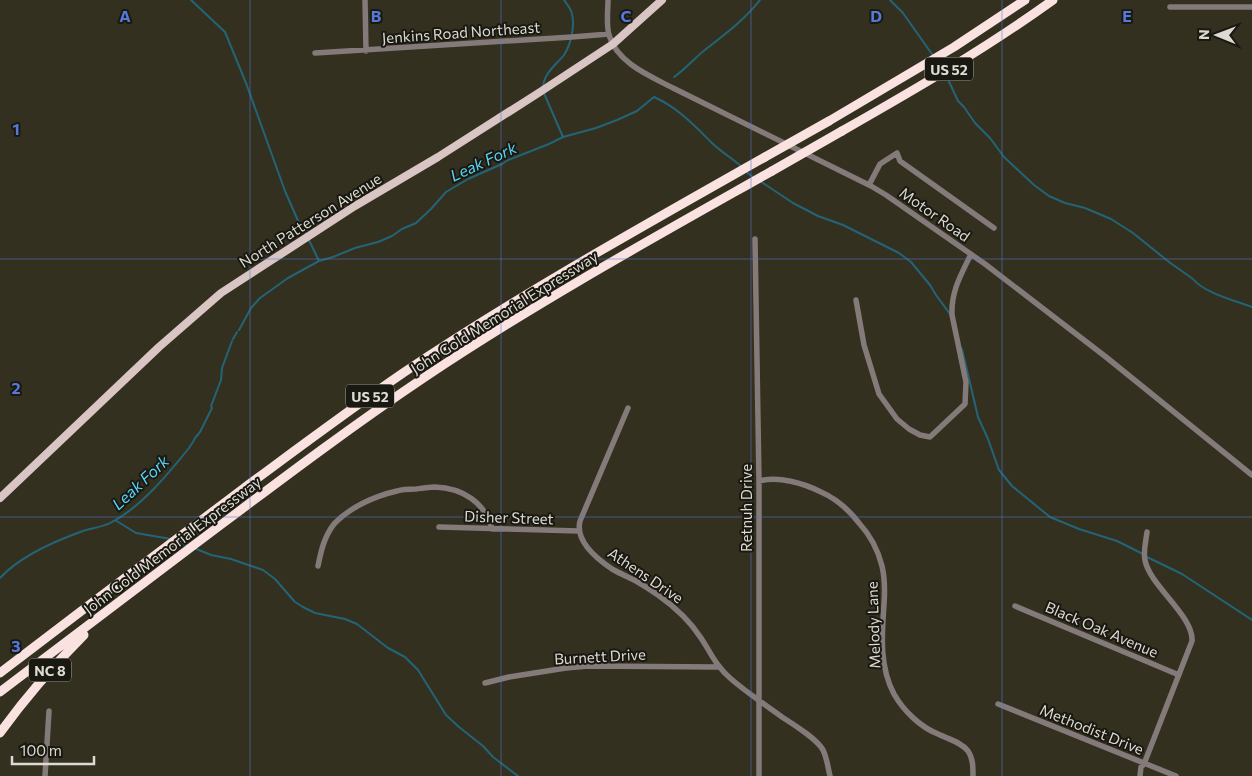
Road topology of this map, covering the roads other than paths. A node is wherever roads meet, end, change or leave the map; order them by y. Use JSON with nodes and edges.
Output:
{"nodes":[{"id":1,"x":365,"y":0,"type":"edge"},
{"id":2,"x":608,"y":0,"type":"edge"},
{"id":3,"x":662,"y":0,"type":"edge"},
{"id":4,"x":1026,"y":0,"type":"edge"},
{"id":5,"x":1053,"y":0,"type":"edge"},
{"id":6,"x":1170,"y":7,"type":"dead end"},
{"id":7,"x":1252,"y":7,"type":"edge"},
{"id":8,"x":609,"y":34,"type":"junction"},
{"id":9,"x":613,"y":44,"type":"junction"},
{"id":10,"x":366,"y":51,"type":"junction"},
{"id":11,"x":315,"y":53,"type":"dead end"},
{"id":12,"x":869,"y":185,"type":"junction"},
{"id":13,"x":994,"y":228,"type":"dead end"},
{"id":14,"x":755,"y":239,"type":"dead end"},
{"id":15,"x":971,"y":254,"type":"junction"},
{"id":16,"x":856,"y":300,"type":"dead end"},
{"id":17,"x":628,"y":408,"type":"dead end"},
{"id":18,"x":1252,"y":475,"type":"edge"},
{"id":19,"x":759,"y":481,"type":"junction"},
{"id":20,"x":0,"y":498,"type":"edge"},
{"id":21,"x":439,"y":527,"type":"dead end"},
{"id":22,"x":492,"y":528,"type":"junction"},
{"id":23,"x":578,"y":531,"type":"junction"},
{"id":24,"x":1147,"y":532,"type":"dead end"},
{"id":25,"x":318,"y":566,"type":"dead end"},
{"id":26,"x":1015,"y":606,"type":"dead end"},
{"id":27,"x":107,"y":612,"type":"junction"},
{"id":28,"x":718,"y":667,"type":"junction"},
{"id":29,"x":0,"y":673,"type":"edge"},
{"id":30,"x":1179,"y":675,"type":"junction"},
{"id":31,"x":485,"y":683,"type":"dead end"},
{"id":32,"x":0,"y":692,"type":"edge"},
{"id":33,"x":758,"y":700,"type":"junction"},
{"id":34,"x":998,"y":704,"type":"dead end"},
{"id":35,"x":49,"y":711,"type":"dead end"},
{"id":36,"x":0,"y":733,"type":"edge"},
{"id":37,"x":1144,"y":764,"type":"junction"},
{"id":38,"x":45,"y":776,"type":"edge"},
{"id":39,"x":758,"y":776,"type":"edge"},
{"id":40,"x":830,"y":776,"type":"edge"},
{"id":41,"x":973,"y":776,"type":"edge"},
{"id":42,"x":1140,"y":776,"type":"edge"},
{"id":43,"x":1176,"y":776,"type":"edge"}],
"edges":[{"from":1,"to":10,"type":"street"},
{"from":2,"to":8,"type":"street","name":"Motor Road"},
{"from":3,"to":9,"type":"main road","name":"North Patterson Avenue"},
{"from":4,"to":29,"type":"highway","name":"John Gold Memorial Expressway","number":"US 52","bridge":true},
{"from":5,"to":27,"type":"highway","name":"John Gold Memorial Expressway","number":"US 52","bridge":true},
{"from":6,"to":7,"type":"street"},
{"from":8,"to":9,"type":"street","name":"Motor Road"},
{"from":8,"to":10,"type":"street","name":"Jenkins Road Northeast"},
{"from":9,"to":12,"type":"street","name":"Motor Road"},
{"from":9,"to":20,"type":"main road","name":"North Patterson Avenue"},
{"from":10,"to":11,"type":"street","name":"Jenkins Road Northeast"},
{"from":12,"to":13,"type":"street"},
{"from":12,"to":15,"type":"street","name":"Motor Road"},
{"from":14,"to":19,"type":"street","name":"Retnuh Drive"},
{"from":15,"to":16,"type":"street"},
{"from":15,"to":18,"type":"street","name":"Motor Road"},
{"from":17,"to":23,"type":"street"},
{"from":19,"to":33,"type":"street","name":"Retnuh Drive"},
{"from":19,"to":41,"type":"street","name":"Melody Lane"},
{"from":21,"to":22,"type":"street","name":"Disher Street"},
{"from":22,"to":23,"type":"street","name":"Disher Street"},
{"from":22,"to":25,"type":"street"},
{"from":23,"to":28,"type":"street","name":"Athens Drive"},
{"from":24,"to":30,"type":"street"},
{"from":26,"to":30,"type":"street","name":"Black Oak Avenue"},
{"from":27,"to":32,"type":"highway","name":"John Gold Memorial Expressway","number":"US 52"},
{"from":27,"to":36,"type":"highway","number":"NC 8"},
{"from":28,"to":31,"type":"street","name":"Burnett Drive"},
{"from":28,"to":33,"type":"street","name":"Athens Drive"},
{"from":30,"to":37,"type":"street"},
{"from":33,"to":39,"type":"street","name":"Retnuh Drive"},
{"from":33,"to":40,"type":"street","name":"Athens Drive"},
{"from":34,"to":37,"type":"street","name":"Methodist Drive"},
{"from":35,"to":38,"type":"street"},
{"from":37,"to":42,"type":"street"},
{"from":37,"to":43,"type":"street","name":"Methodist Drive"}]}
